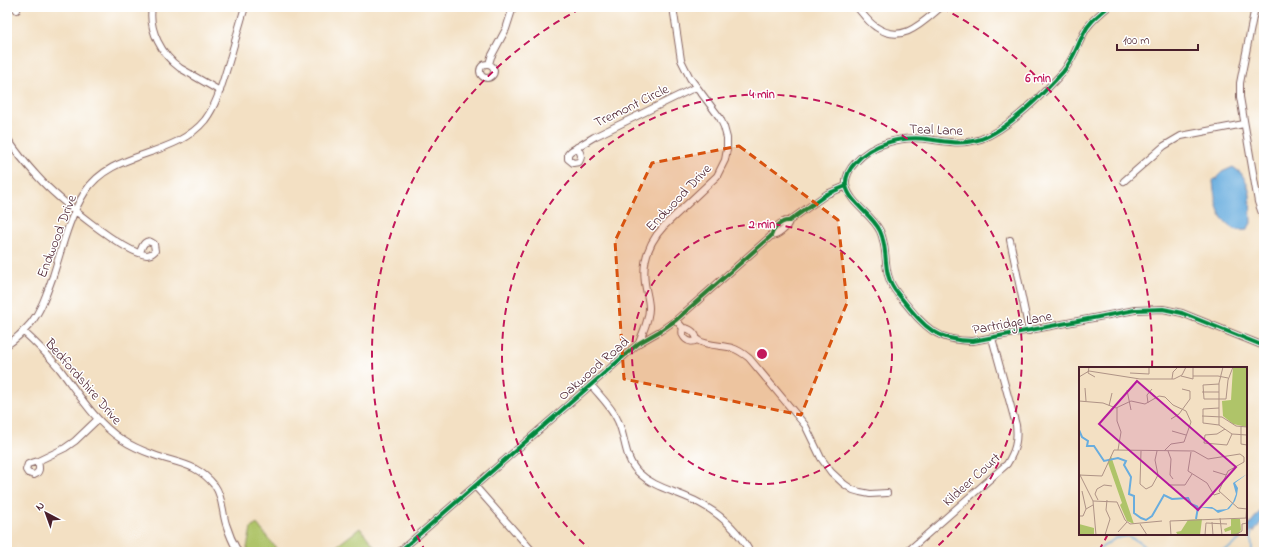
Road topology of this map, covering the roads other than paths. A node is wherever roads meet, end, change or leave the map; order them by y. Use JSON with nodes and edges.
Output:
{"nodes":[{"id":1,"x":152,"y":7,"type":"edge"},
{"id":2,"x":245,"y":7,"type":"edge"},
{"id":3,"x":513,"y":7,"type":"edge"},
{"id":4,"x":673,"y":7,"type":"edge"},
{"id":5,"x":857,"y":7,"type":"edge"},
{"id":6,"x":941,"y":7,"type":"edge"},
{"id":7,"x":1108,"y":7,"type":"edge"},
{"id":8,"x":1255,"y":7,"type":"edge"},
{"id":9,"x":489,"y":64,"type":"dead end"},
{"id":10,"x":696,"y":87,"type":"junction"},
{"id":11,"x":220,"y":91,"type":"junction"},
{"id":12,"x":1244,"y":124,"type":"junction"},
{"id":13,"x":7,"y":138,"type":"edge"},
{"id":14,"x":577,"y":147,"type":"dead end"},
{"id":15,"x":1124,"y":181,"type":"dead end"},
{"id":16,"x":846,"y":186,"type":"junction"},
{"id":17,"x":76,"y":210,"type":"junction"},
{"id":18,"x":1264,"y":219,"type":"edge"},
{"id":19,"x":1010,"y":240,"type":"dead end"},
{"id":20,"x":140,"y":253,"type":"dead end"},
{"id":21,"x":676,"y":320,"type":"junction"},
{"id":22,"x":683,"y":328,"type":"junction"},
{"id":23,"x":23,"y":331,"type":"junction"},
{"id":24,"x":1029,"y":331,"type":"junction"},
{"id":25,"x":992,"y":338,"type":"junction"},
{"id":26,"x":697,"y":340,"type":"junction"},
{"id":27,"x":639,"y":344,"type":"junction"},
{"id":28,"x":7,"y":346,"type":"edge"},
{"id":29,"x":1264,"y":346,"type":"edge"},
{"id":30,"x":591,"y":385,"type":"junction"},
{"id":31,"x":98,"y":419,"type":"junction"},
{"id":32,"x":38,"y":460,"type":"dead end"},
{"id":33,"x":475,"y":486,"type":"junction"},
{"id":34,"x":887,"y":493,"type":"dead end"},
{"id":35,"x":238,"y":552,"type":"edge"},
{"id":36,"x":399,"y":552,"type":"edge"},
{"id":37,"x":533,"y":552,"type":"edge"},
{"id":38,"x":750,"y":552,"type":"edge"},
{"id":39,"x":907,"y":552,"type":"edge"}],
"edges":[{"from":1,"to":11,"type":"street"},
{"from":2,"to":11,"type":"street","name":"Endwood Drive"},
{"from":3,"to":9,"type":"street"},
{"from":4,"to":10,"type":"street","name":"Endwood Drive"},
{"from":5,"to":6,"type":"street"},
{"from":7,"to":16,"type":"street","name":"Teal Lane"},
{"from":8,"to":12,"type":"street"},
{"from":10,"to":14,"type":"street","name":"Tremont Circle"},
{"from":10,"to":27,"type":"street","name":"Endwood Drive"},
{"from":11,"to":17,"type":"street","name":"Endwood Drive"},
{"from":12,"to":15,"type":"street"},
{"from":12,"to":18,"type":"street"},
{"from":13,"to":17,"type":"street"},
{"from":16,"to":21,"type":"street","name":"Oakwood Road"},
{"from":16,"to":25,"type":"street","name":"Partridge Lane"},
{"from":17,"to":20,"type":"street"},
{"from":17,"to":23,"type":"street","name":"Endwood Drive"},
{"from":19,"to":24,"type":"street"},
{"from":21,"to":22,"type":"street"},
{"from":21,"to":27,"type":"street","name":"Oakwood Road"},
{"from":22,"to":26,"type":"street"},
{"from":22,"to":26,"type":"street"},
{"from":23,"to":28,"type":"street","name":"Endwood Drive"},
{"from":23,"to":31,"type":"street","name":"Bedfordshire Drive"},
{"from":24,"to":25,"type":"street","name":"Partridge Lane"},
{"from":24,"to":29,"type":"street","name":"Partridge Lane"},
{"from":25,"to":39,"type":"street","name":"Kildeer Court"},
{"from":26,"to":34,"type":"street"},
{"from":27,"to":30,"type":"street","name":"Oakwood Road"},
{"from":30,"to":33,"type":"street","name":"Oakwood Road"},
{"from":30,"to":38,"type":"street"},
{"from":31,"to":32,"type":"street"},
{"from":31,"to":35,"type":"street","name":"Bedfordshire Drive"},
{"from":33,"to":36,"type":"street","name":"Oakwood Road"},
{"from":33,"to":37,"type":"street"}]}
